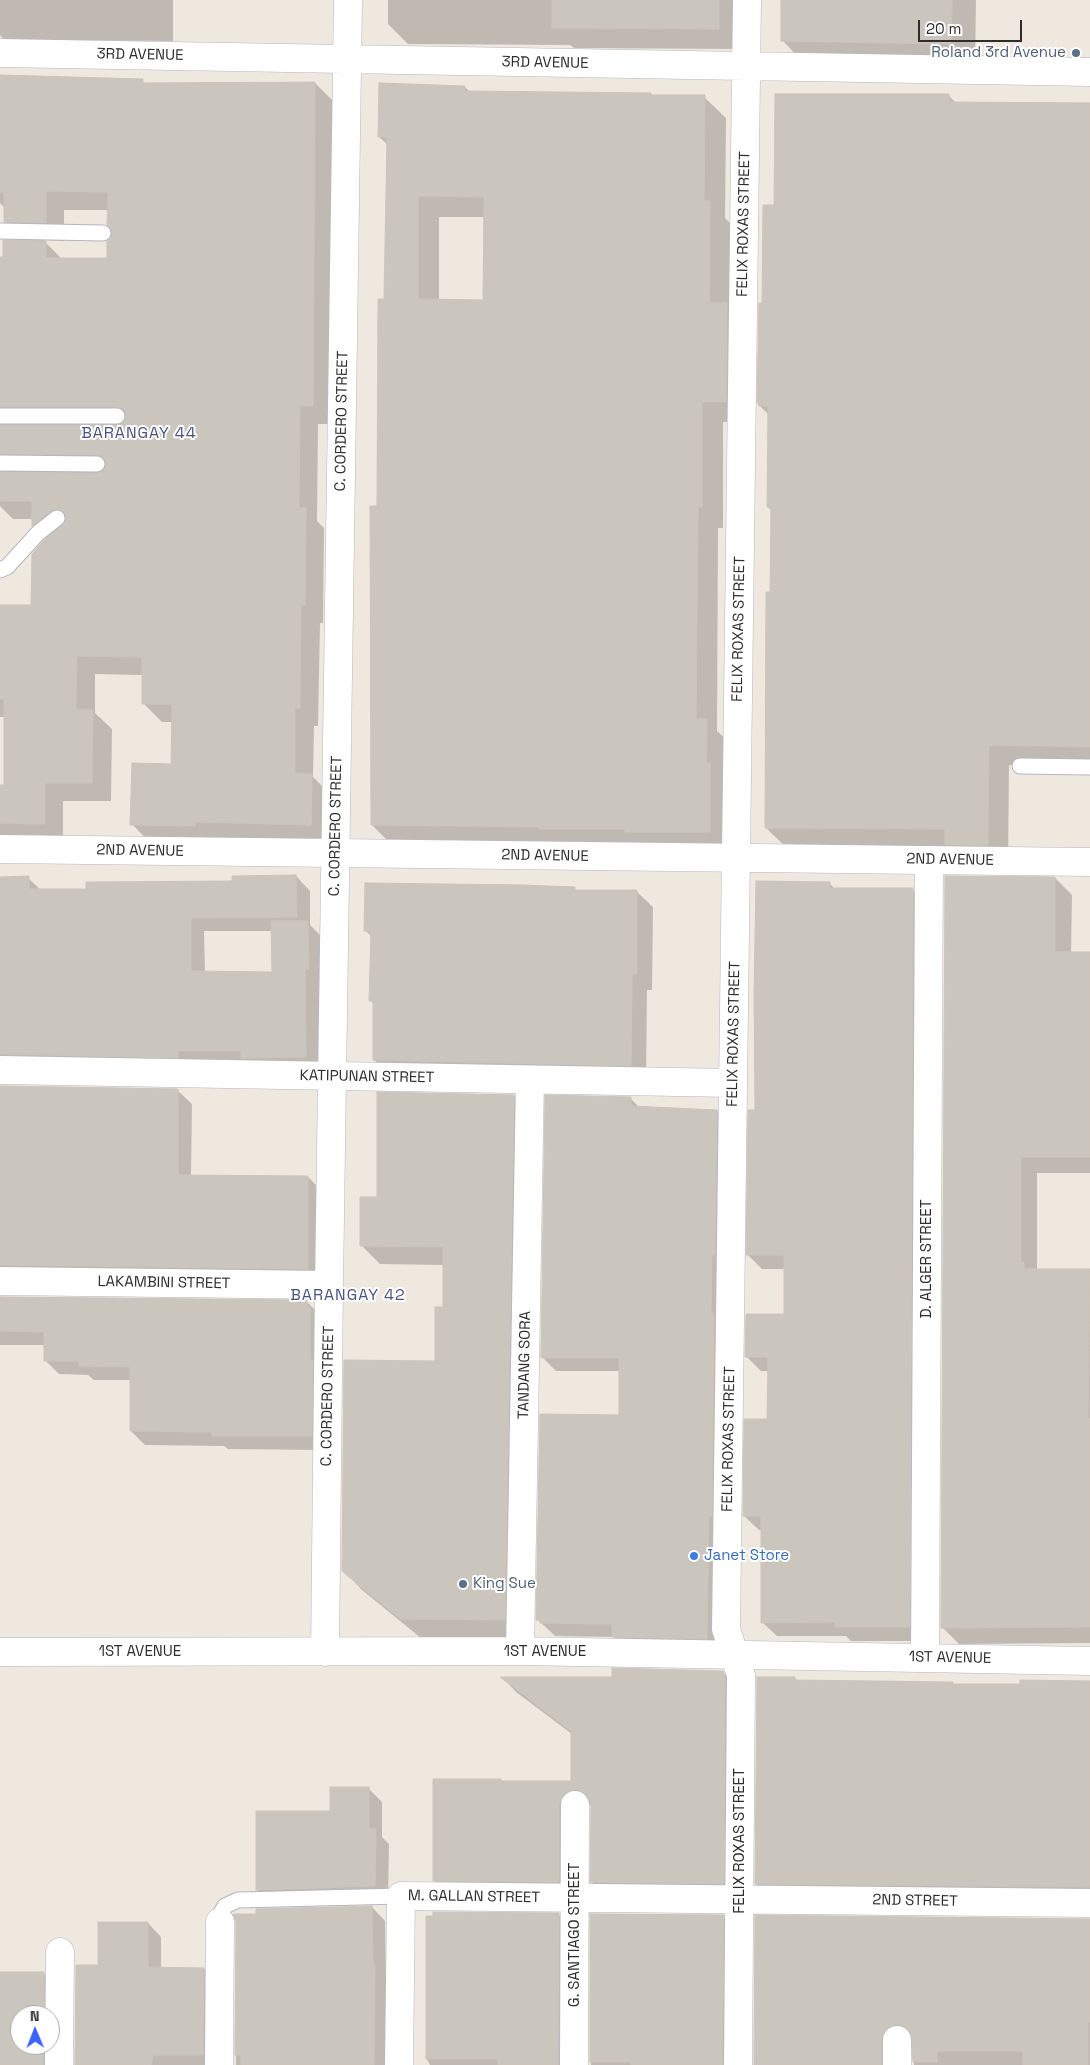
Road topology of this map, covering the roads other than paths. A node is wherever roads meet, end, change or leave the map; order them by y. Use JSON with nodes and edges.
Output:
{"nodes":[{"id":1,"x":348,"y":0,"type":"edge"},
{"id":2,"x":747,"y":0,"type":"edge"},
{"id":3,"x":0,"y":53,"type":"edge"},
{"id":4,"x":347,"y":59,"type":"junction"},
{"id":5,"x":746,"y":67,"type":"junction"},
{"id":6,"x":1090,"y":72,"type":"edge"},
{"id":7,"x":0,"y":231,"type":"edge"},
{"id":8,"x":103,"y":233,"type":"dead end"},
{"id":9,"x":0,"y":416,"type":"edge"},
{"id":10,"x":117,"y":416,"type":"dead end"},
{"id":11,"x":0,"y":464,"type":"edge"},
{"id":12,"x":97,"y":464,"type":"dead end"},
{"id":13,"x":57,"y":518,"type":"dead end"},
{"id":14,"x":0,"y":570,"type":"edge"},
{"id":15,"x":1020,"y":766,"type":"dead end"},
{"id":16,"x":1090,"y":767,"type":"edge"},
{"id":17,"x":0,"y":849,"type":"edge"},
{"id":18,"x":335,"y":853,"type":"junction"},
{"id":19,"x":736,"y":858,"type":"junction"},
{"id":20,"x":929,"y":860,"type":"junction"},
{"id":21,"x":1090,"y":862,"type":"edge"},
{"id":22,"x":0,"y":1070,"type":"edge"},
{"id":23,"x":332,"y":1076,"type":"junction"},
{"id":24,"x":530,"y":1080,"type":"junction"},
{"id":25,"x":733,"y":1083,"type":"junction"},
{"id":26,"x":0,"y":1281,"type":"edge"},
{"id":27,"x":329,"y":1285,"type":"junction"},
{"id":28,"x":520,"y":1651,"type":"junction"},
{"id":29,"x":0,"y":1652,"type":"edge"},
{"id":30,"x":325,"y":1652,"type":"junction"},
{"id":31,"x":733,"y":1654,"type":"junction"},
{"id":32,"x":925,"y":1658,"type":"junction"},
{"id":33,"x":1090,"y":1661,"type":"edge"},
{"id":34,"x":575,"y":1805,"type":"dead end"},
{"id":35,"x":401,"y":1896,"type":"junction"},
{"id":36,"x":575,"y":1898,"type":"junction"},
{"id":37,"x":740,"y":1900,"type":"junction"},
{"id":38,"x":1090,"y":1903,"type":"edge"},
{"id":39,"x":220,"y":1922,"type":"joint"},
{"id":40,"x":60,"y":1952,"type":"dead end"},
{"id":41,"x":59,"y":2065,"type":"edge"},
{"id":42,"x":219,"y":2065,"type":"edge"},
{"id":43,"x":399,"y":2065,"type":"edge"},
{"id":44,"x":574,"y":2065,"type":"edge"},
{"id":45,"x":738,"y":2065,"type":"edge"}],
"edges":[{"from":1,"to":4,"type":"street","name":"C. CORDERO STREET"},
{"from":2,"to":5,"type":"street","name":"FELIX ROXAS STREET"},
{"from":3,"to":4,"type":"street","name":"3RD AVENUE"},
{"from":4,"to":5,"type":"street","name":"3RD AVENUE"},
{"from":4,"to":18,"type":"street","name":"C. CORDERO STREET"},
{"from":5,"to":6,"type":"street","name":"3RD AVENUE"},
{"from":5,"to":19,"type":"street","name":"FELIX ROXAS STREET"},
{"from":7,"to":8,"type":"lane"},
{"from":9,"to":10,"type":"lane"},
{"from":11,"to":12,"type":"lane"},
{"from":13,"to":14,"type":"lane"},
{"from":15,"to":16,"type":"lane"},
{"from":17,"to":18,"type":"street","name":"2ND AVENUE"},
{"from":18,"to":19,"type":"street","name":"2ND AVENUE"},
{"from":18,"to":23,"type":"street","name":"C. CORDERO STREET"},
{"from":19,"to":20,"type":"street","name":"2ND AVENUE"},
{"from":19,"to":25,"type":"street","name":"FELIX ROXAS STREET"},
{"from":20,"to":21,"type":"street","name":"2ND AVENUE"},
{"from":20,"to":32,"type":"street","name":"D. ALGER STREET"},
{"from":22,"to":23,"type":"street","name":"KATIPUNAN STREET"},
{"from":23,"to":24,"type":"street","name":"KATIPUNAN STREET"},
{"from":23,"to":27,"type":"street","name":"C. CORDERO STREET"},
{"from":24,"to":25,"type":"street","name":"KATIPUNAN STREET"},
{"from":24,"to":28,"type":"street","name":"TANDANG SORA"},
{"from":25,"to":31,"type":"street","name":"FELIX ROXAS STREET"},
{"from":26,"to":27,"type":"street","name":"LAKAMBINI STREET"},
{"from":27,"to":30,"type":"street","name":"C. CORDERO STREET"},
{"from":28,"to":30,"type":"street","name":"1ST AVENUE"},
{"from":28,"to":31,"type":"street","name":"1ST AVENUE"},
{"from":29,"to":30,"type":"street","name":"1ST AVENUE"},
{"from":31,"to":32,"type":"street","name":"1ST AVENUE"},
{"from":31,"to":37,"type":"street","name":"FELIX ROXAS STREET"},
{"from":32,"to":33,"type":"street","name":"1ST AVENUE"},
{"from":34,"to":36,"type":"street","name":"G. SANTIAGO STREET"},
{"from":35,"to":36,"type":"street","name":"M. GALLAN STREET"},
{"from":35,"to":39,"type":"lane","name":"M. GALLAN STREET"},
{"from":35,"to":43,"type":"street"},
{"from":36,"to":37,"type":"street","name":"M. GALLAN STREET"},
{"from":36,"to":44,"type":"street","name":"G. SANTIAGO STREET"},
{"from":37,"to":38,"type":"street","name":"2ND STREET"},
{"from":37,"to":45,"type":"street","name":"FELIX ROXAS STREET"},
{"from":39,"to":42,"type":"street"},
{"from":40,"to":41,"type":"street"}]}
